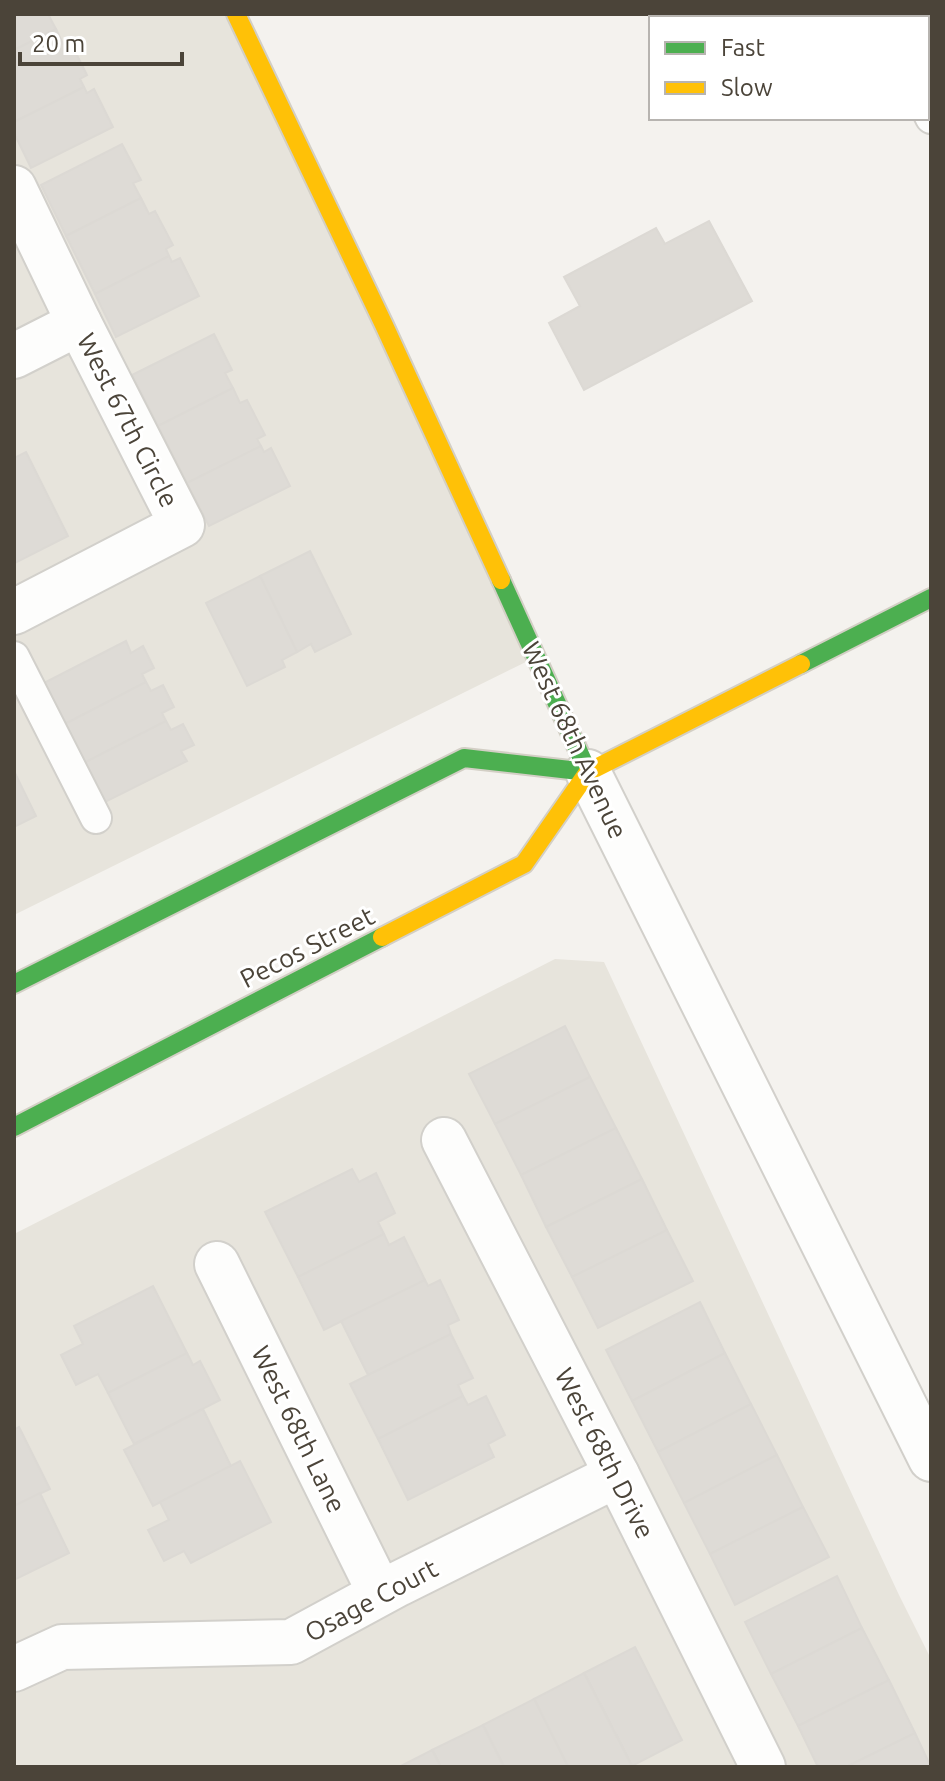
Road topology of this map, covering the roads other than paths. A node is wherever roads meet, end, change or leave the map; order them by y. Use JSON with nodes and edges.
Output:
{"nodes":[{"id":1,"x":236,"y":14,"type":"edge"},
{"id":2,"x":14,"y":188,"type":"edge"},
{"id":3,"x":79,"y":323,"type":"junction"},
{"id":4,"x":14,"y":356,"type":"edge"},
{"id":5,"x":931,"y":598,"type":"edge"},
{"id":6,"x":14,"y":612,"type":"edge"},
{"id":7,"x":14,"y":657,"type":"edge"},
{"id":8,"x":588,"y":772,"type":"junction"},
{"id":9,"x":96,"y":818,"type":"dead end"},
{"id":10,"x":14,"y":984,"type":"edge"},
{"id":11,"x":14,"y":1127,"type":"edge"},
{"id":12,"x":444,"y":1140,"type":"dead end"},
{"id":13,"x":217,"y":1264,"type":"dead end"},
{"id":14,"x":931,"y":1459,"type":"edge"},
{"id":15,"x":617,"y":1475,"type":"junction"},
{"id":16,"x":380,"y":1593,"type":"junction"},
{"id":17,"x":14,"y":1669,"type":"edge"},
{"id":18,"x":763,"y":1767,"type":"edge"}],
"edges":[{"from":1,"to":8,"type":"main road","name":"West 68th Avenue"},
{"from":2,"to":3,"type":"street","name":"West 67th Circle"},
{"from":3,"to":4,"type":"street"},
{"from":3,"to":6,"type":"street","name":"West 67th Circle"},
{"from":5,"to":8,"type":"main road","name":"Pecos Street"},
{"from":7,"to":9,"type":"lane"},
{"from":8,"to":10,"type":"main road"},
{"from":8,"to":11,"type":"main road","name":"Pecos Street"},
{"from":8,"to":14,"type":"street","name":"West 68th Avenue"},
{"from":12,"to":15,"type":"street","name":"West 68th Drive"},
{"from":13,"to":16,"type":"street","name":"West 68th Lane"},
{"from":15,"to":16,"type":"street","name":"Osage Court"},
{"from":15,"to":18,"type":"street","name":"West 68th Drive"},
{"from":16,"to":17,"type":"street","name":"Osage Court"}]}
